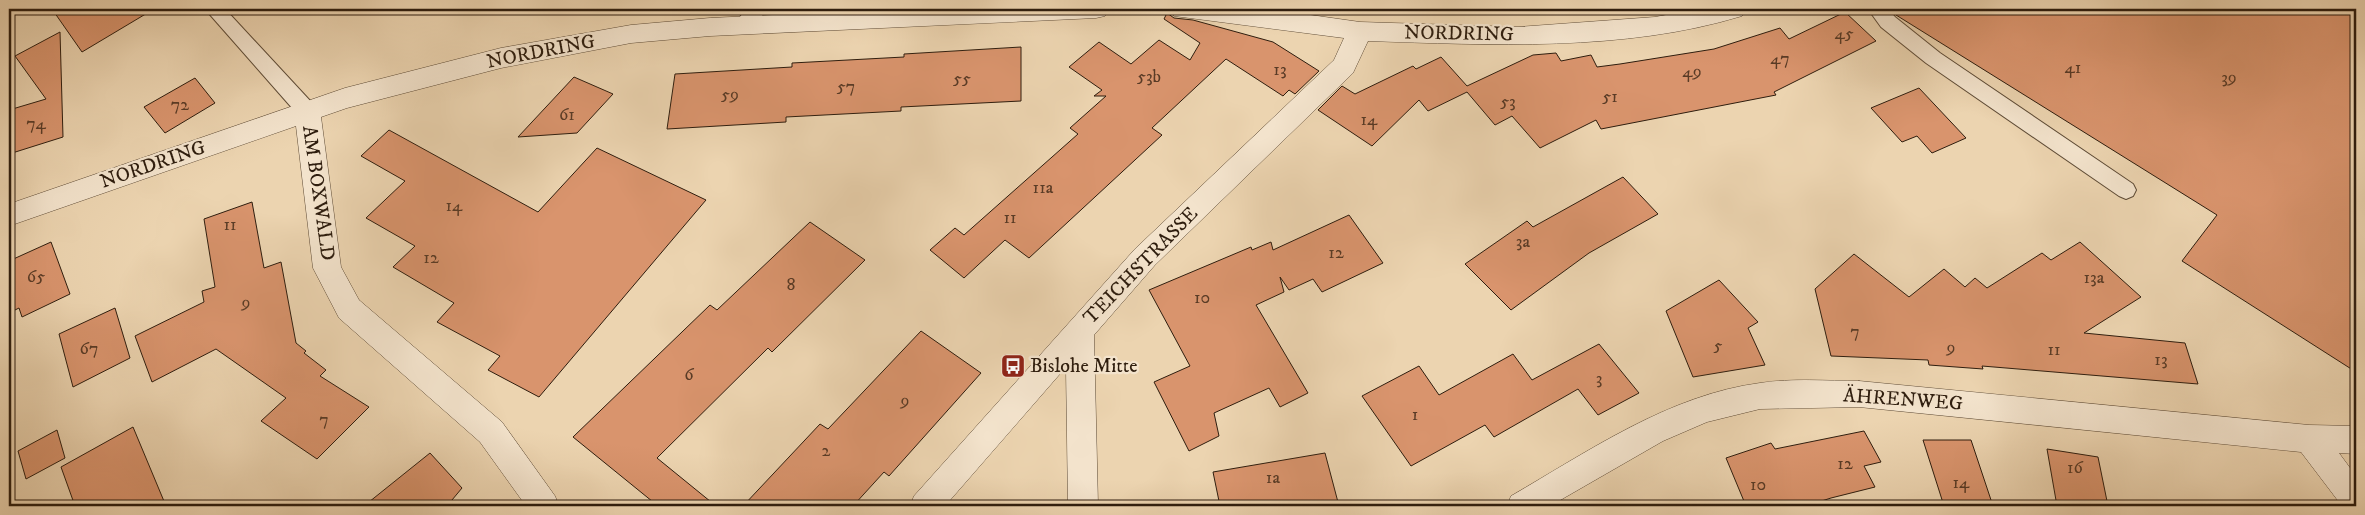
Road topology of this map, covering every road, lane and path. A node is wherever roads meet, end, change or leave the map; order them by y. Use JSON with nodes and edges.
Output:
{"nodes":[{"id":1,"x":214,"y":9,"type":"edge"},
{"id":2,"x":1096,"y":9,"type":"edge"},
{"id":3,"x":1183,"y":9,"type":"edge"},
{"id":4,"x":1733,"y":9,"type":"edge"},
{"id":5,"x":1877,"y":9,"type":"edge"},
{"id":6,"x":949,"y":12,"type":"edge"},
{"id":7,"x":891,"y":13,"type":"edge"},
{"id":8,"x":750,"y":17,"type":"edge"},
{"id":9,"x":1360,"y":31,"type":"junction"},
{"id":10,"x":307,"y":112,"type":"junction"},
{"id":11,"x":2126,"y":190,"type":"dead end"},
{"id":12,"x":9,"y":215,"type":"edge"},
{"id":13,"x":1080,"y":329,"type":"junction"},
{"id":14,"x":2309,"y":439,"type":"junction"},
{"id":15,"x":2356,"y":440,"type":"edge"},
{"id":16,"x":2356,"y":500,"type":"edge"},
{"id":17,"x":544,"y":506,"type":"edge"},
{"id":18,"x":925,"y":506,"type":"edge"},
{"id":19,"x":1084,"y":506,"type":"edge"},
{"id":20,"x":1522,"y":506,"type":"edge"}],
"edges":[{"from":1,"to":10,"type":"lane","name":"AM BOXWALD"},
{"from":2,"to":6,"type":"street","name":"NORDRING"},
{"from":3,"to":9,"type":"street","name":"NORDRING"},
{"from":4,"to":9,"type":"street","name":"NORDRING"},
{"from":5,"to":11,"type":"lane"},
{"from":6,"to":7,"type":"street","name":"NORDRING"},
{"from":7,"to":8,"type":"street","name":"NORDRING"},
{"from":8,"to":10,"type":"street","name":"NORDRING"},
{"from":9,"to":13,"type":"street","name":"TEICHSTRASSE"},
{"from":10,"to":12,"type":"street","name":"NORDRING"},
{"from":10,"to":17,"type":"street","name":"AM BOXWALD"},
{"from":13,"to":18,"type":"street","name":"TEICHSTRASSE"},
{"from":13,"to":19,"type":"street"},
{"from":14,"to":15,"type":"street","name":"ÄHRENWEG"},
{"from":14,"to":16,"type":"street"},
{"from":14,"to":20,"type":"street","name":"ÄHRENWEG"}]}
